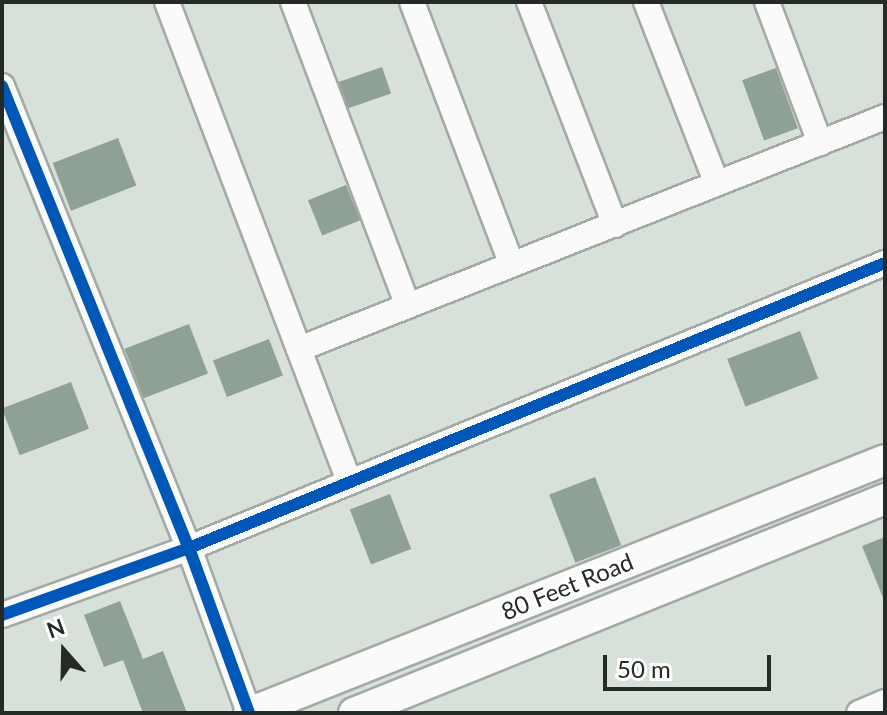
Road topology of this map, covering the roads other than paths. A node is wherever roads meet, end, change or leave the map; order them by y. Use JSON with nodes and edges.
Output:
{"nodes":[{"id":1,"x":167,"y":2,"type":"edge"},
{"id":2,"x":293,"y":2,"type":"edge"},
{"id":3,"x":412,"y":2,"type":"edge"},
{"id":4,"x":529,"y":2,"type":"edge"},
{"id":5,"x":646,"y":2,"type":"edge"},
{"id":6,"x":767,"y":2,"type":"edge"},
{"id":7,"x":2,"y":86,"type":"edge"},
{"id":8,"x":885,"y":117,"type":"edge"},
{"id":9,"x":820,"y":143,"type":"junction"},
{"id":10,"x":717,"y":184,"type":"junction"},
{"id":11,"x":615,"y":225,"type":"junction"},
{"id":12,"x":885,"y":263,"type":"edge"},
{"id":13,"x":512,"y":265,"type":"junction"},
{"id":14,"x":408,"y":306,"type":"junction"},
{"id":15,"x":299,"y":349,"type":"junction"},
{"id":16,"x":885,"y":460,"type":"edge"},
{"id":17,"x":349,"y":481,"type":"junction"},
{"id":18,"x":885,"y":499,"type":"edge"},
{"id":19,"x":189,"y":548,"type":"junction"},
{"id":20,"x":2,"y":615,"type":"edge"},
{"id":21,"x":885,"y":702,"type":"edge"},
{"id":22,"x":249,"y":713,"type":"edge"},
{"id":23,"x":354,"y":713,"type":"edge"},
{"id":24,"x":859,"y":713,"type":"edge"}],
"edges":[{"from":1,"to":15,"type":"street"},
{"from":2,"to":14,"type":"street"},
{"from":3,"to":13,"type":"street"},
{"from":4,"to":11,"type":"street"},
{"from":5,"to":10,"type":"street"},
{"from":6,"to":9,"type":"street"},
{"from":7,"to":19,"type":"street"},
{"from":8,"to":9,"type":"street"},
{"from":9,"to":10,"type":"street"},
{"from":10,"to":11,"type":"street"},
{"from":11,"to":13,"type":"street"},
{"from":12,"to":17,"type":"street"},
{"from":13,"to":14,"type":"street"},
{"from":14,"to":15,"type":"street"},
{"from":15,"to":17,"type":"street"},
{"from":16,"to":22,"type":"main road","name":"80 Feet Road"},
{"from":17,"to":19,"type":"street"},
{"from":18,"to":23,"type":"main road","name":"80 Feet Road"},
{"from":19,"to":20,"type":"street"},
{"from":19,"to":22,"type":"street"},
{"from":21,"to":24,"type":"street"}]}
